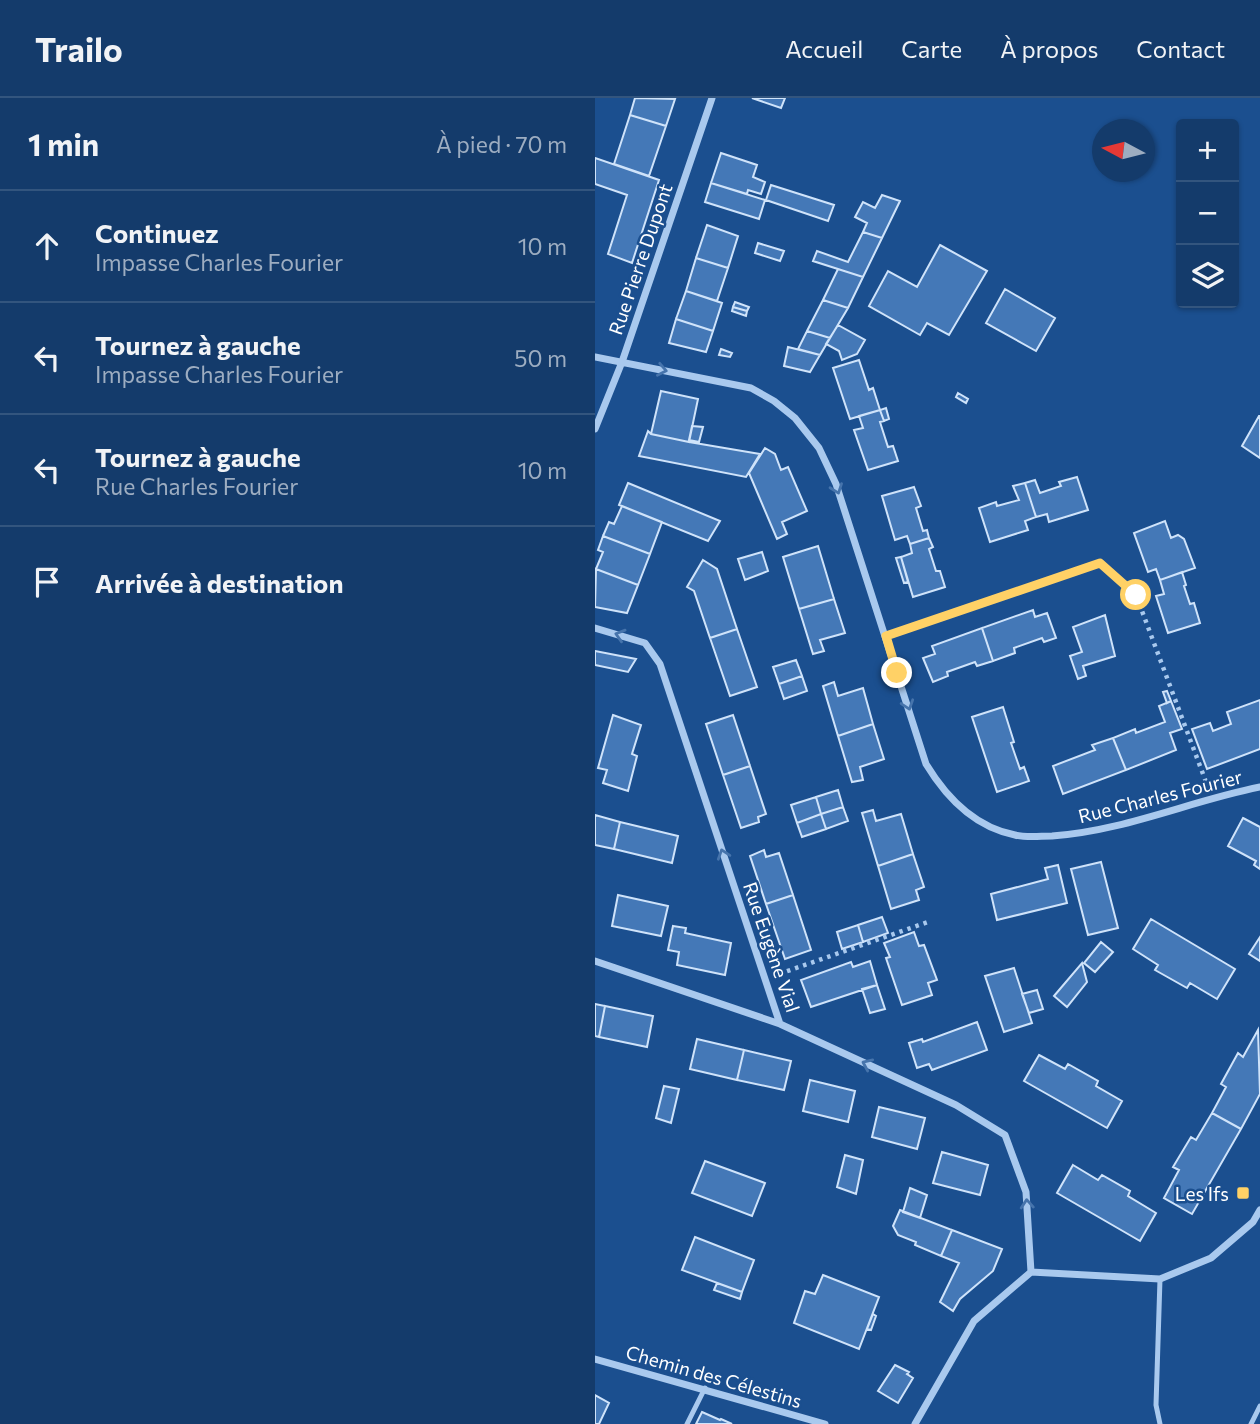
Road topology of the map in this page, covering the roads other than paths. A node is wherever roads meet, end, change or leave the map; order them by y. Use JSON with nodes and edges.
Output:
{"nodes":[{"id":1,"x":712,"y":98,"type":"edge"},
{"id":2,"x":595,"y":357,"type":"edge"},
{"id":3,"x":622,"y":362,"type":"junction"},
{"id":4,"x":595,"y":429,"type":"edge"},
{"id":5,"x":1100,"y":563,"type":"road end"},
{"id":6,"x":595,"y":628,"type":"edge"},
{"id":7,"x":886,"y":636,"type":"junction"},
{"id":8,"x":1260,"y":787,"type":"edge"},
{"id":9,"x":595,"y":961,"type":"edge"},
{"id":10,"x":780,"y":1024,"type":"junction"},
{"id":11,"x":1260,"y":1209,"type":"edge"},
{"id":12,"x":1031,"y":1272,"type":"junction"},
{"id":13,"x":1160,"y":1279,"type":"junction"},
{"id":14,"x":595,"y":1359,"type":"edge"},
{"id":15,"x":705,"y":1388,"type":"junction"},
{"id":16,"x":1260,"y":1406,"type":"edge"},
{"id":17,"x":687,"y":1424,"type":"edge"},
{"id":18,"x":825,"y":1424,"type":"edge"},
{"id":19,"x":915,"y":1424,"type":"edge"},
{"id":20,"x":1160,"y":1424,"type":"edge"},
{"id":21,"x":1251,"y":1424,"type":"edge"}],
"edges":[{"from":1,"to":3,"type":"street","name":"Rue Pierre Dupont"},
{"from":2,"to":3,"type":"street","name":"Rue Charles Fourier"},
{"from":3,"to":4,"type":"street","name":"Rue Pierre Dupont"},
{"from":3,"to":7,"type":"street","name":"Rue Charles Fourier","one_way":true},
{"from":5,"to":7,"type":"lane"},
{"from":10,"to":6,"type":"street","name":"Rue Eugène Vial","one_way":true},
{"from":7,"to":8,"type":"street","name":"Rue Charles Fourier","one_way":true},
{"from":9,"to":10,"type":"street"},
{"from":12,"to":10,"type":"street","name":"Rue Eugène Vial","one_way":true},
{"from":11,"to":13,"type":"street"},
{"from":12,"to":13,"type":"street"},
{"from":12,"to":19,"type":"street"},
{"from":13,"to":20,"type":"lane"},
{"from":14,"to":15,"type":"street","name":"Chemin des Célestins"},
{"from":15,"to":17,"type":"lane"},
{"from":15,"to":18,"type":"street","name":"Chemin des Célestins"},
{"from":16,"to":21,"type":"lane"}]}
